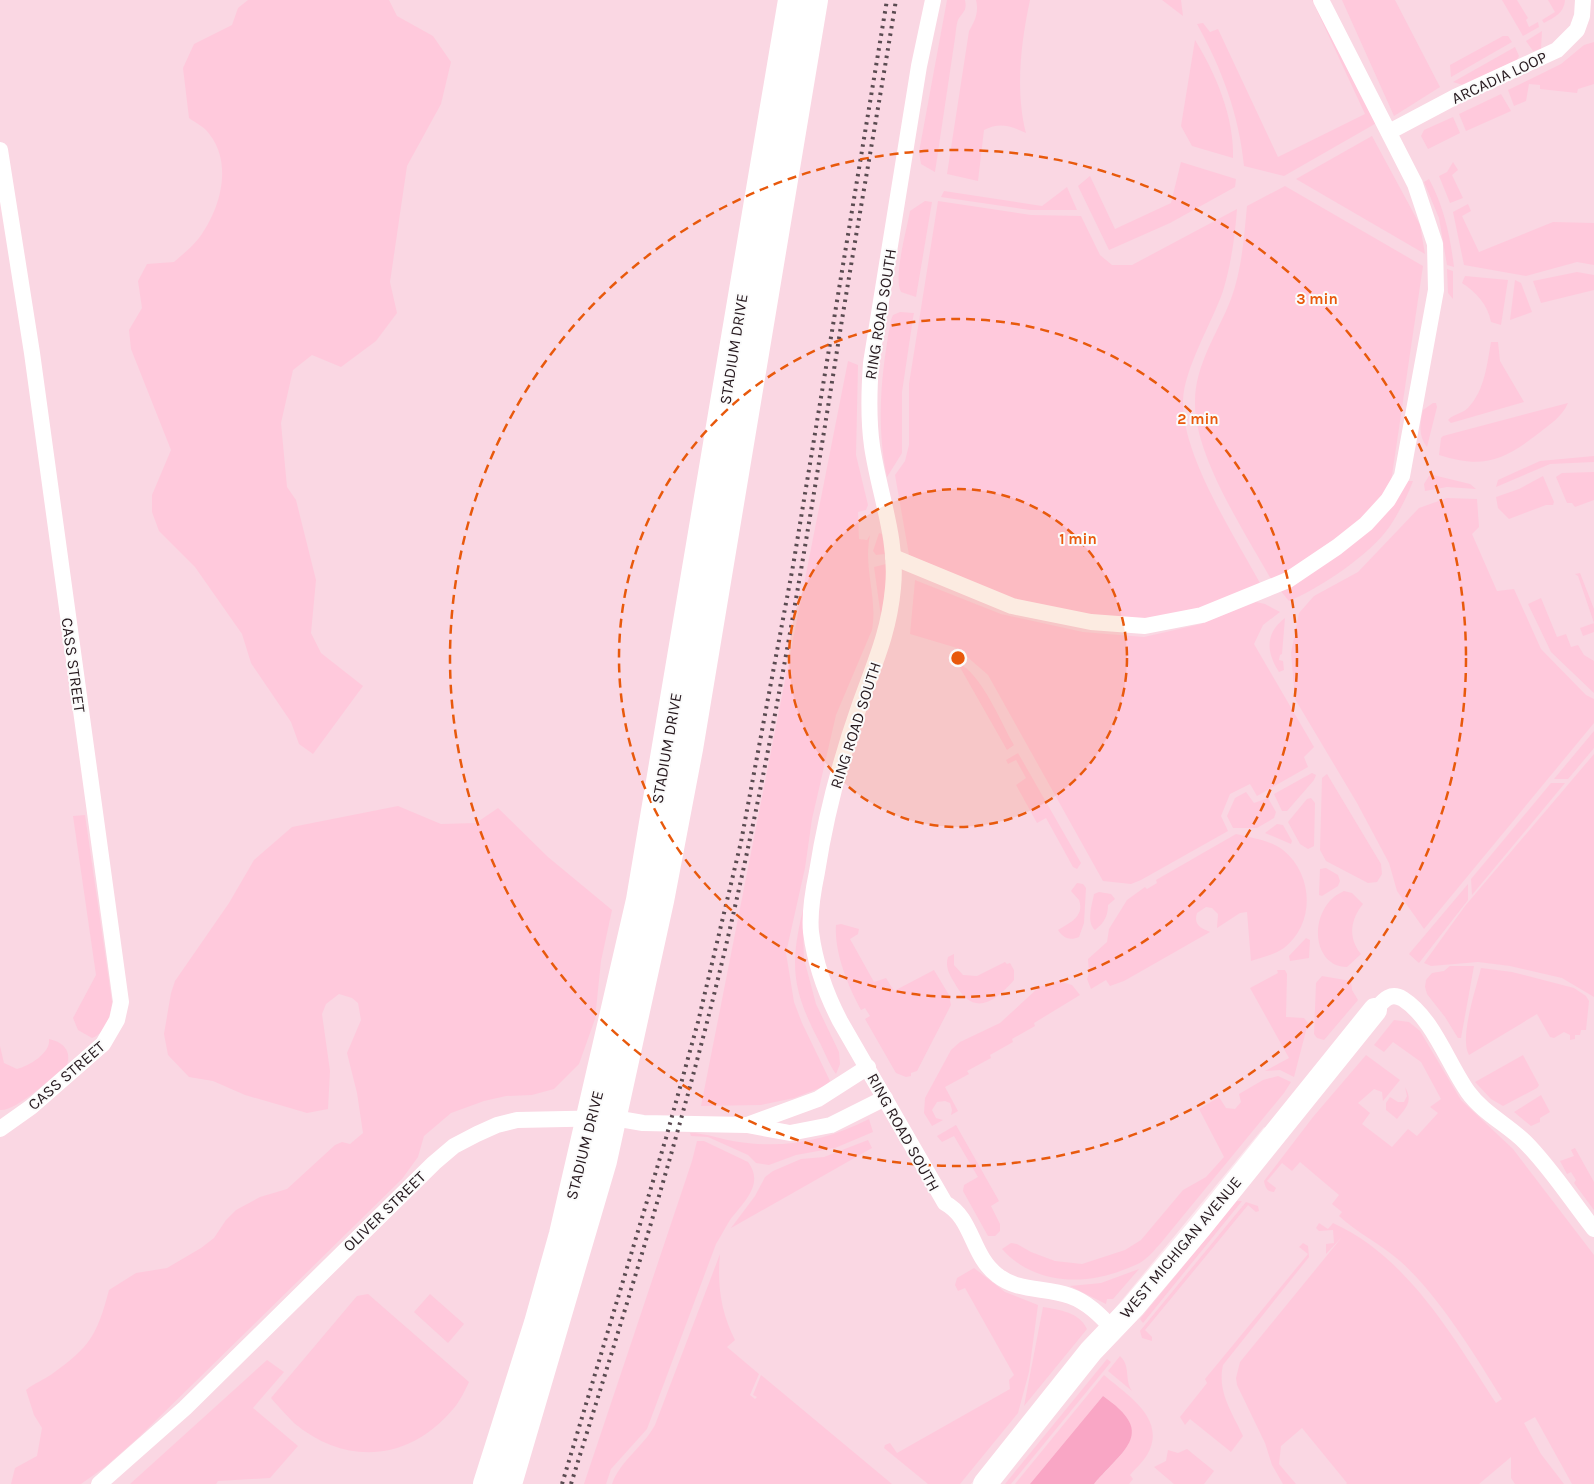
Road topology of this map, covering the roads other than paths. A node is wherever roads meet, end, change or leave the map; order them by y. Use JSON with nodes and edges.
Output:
{"nodes":[{"id":1,"x":791,"y":0,"type":"edge"},
{"id":2,"x":815,"y":0,"type":"edge"},
{"id":3,"x":933,"y":0,"type":"edge"},
{"id":4,"x":1320,"y":0,"type":"edge"},
{"id":5,"x":1583,"y":0,"type":"edge"},
{"id":6,"x":1390,"y":132,"type":"junction"},
{"id":7,"x":0,"y":150,"type":"edge"},
{"id":8,"x":893,"y":557,"type":"junction"},
{"id":9,"x":1375,"y":1010,"type":"joint"},
{"id":10,"x":868,"y":1067,"type":"junction"},
{"id":11,"x":885,"y":1098,"type":"junction"},
{"id":12,"x":602,"y":1118,"type":"junction"},
{"id":13,"x":747,"y":1125,"type":"junction"},
{"id":14,"x":0,"y":1129,"type":"edge"},
{"id":15,"x":1594,"y":1229,"type":"edge"},
{"id":16,"x":1112,"y":1328,"type":"junction"},
{"id":17,"x":99,"y":1484,"type":"edge"},
{"id":18,"x":486,"y":1484,"type":"edge"},
{"id":19,"x":509,"y":1484,"type":"edge"},
{"id":20,"x":985,"y":1484,"type":"edge"}],
"edges":[{"from":1,"to":12,"type":"main road","name":"STADIUM DRIVE"},
{"from":2,"to":12,"type":"main road","name":"STADIUM DRIVE"},
{"from":3,"to":8,"type":"street","name":"RING ROAD SOUTH"},
{"from":4,"to":6,"type":"street"},
{"from":5,"to":6,"type":"street","name":"ARCADIA LOOP"},
{"from":6,"to":8,"type":"street"},
{"from":7,"to":14,"type":"street","name":"CASS STREET"},
{"from":8,"to":10,"type":"street","name":"RING ROAD SOUTH"},
{"from":9,"to":15,"type":"street"},
{"from":9,"to":16,"type":"street","name":"WEST MICHIGAN AVENUE"},
{"from":10,"to":11,"type":"street","name":"RING ROAD SOUTH"},
{"from":10,"to":13,"type":"street","name":"OLIVER STREET"},
{"from":11,"to":13,"type":"street","name":"OLIVER STREET"},
{"from":11,"to":16,"type":"street","name":"RING ROAD SOUTH"},
{"from":12,"to":13,"type":"street","name":"OLIVER STREET"},
{"from":12,"to":17,"type":"street","name":"OLIVER STREET"},
{"from":12,"to":18,"type":"main road","name":"STADIUM DRIVE"},
{"from":12,"to":19,"type":"main road","name":"STADIUM DRIVE"},
{"from":16,"to":20,"type":"street","name":"WEST MICHIGAN AVENUE"}]}
